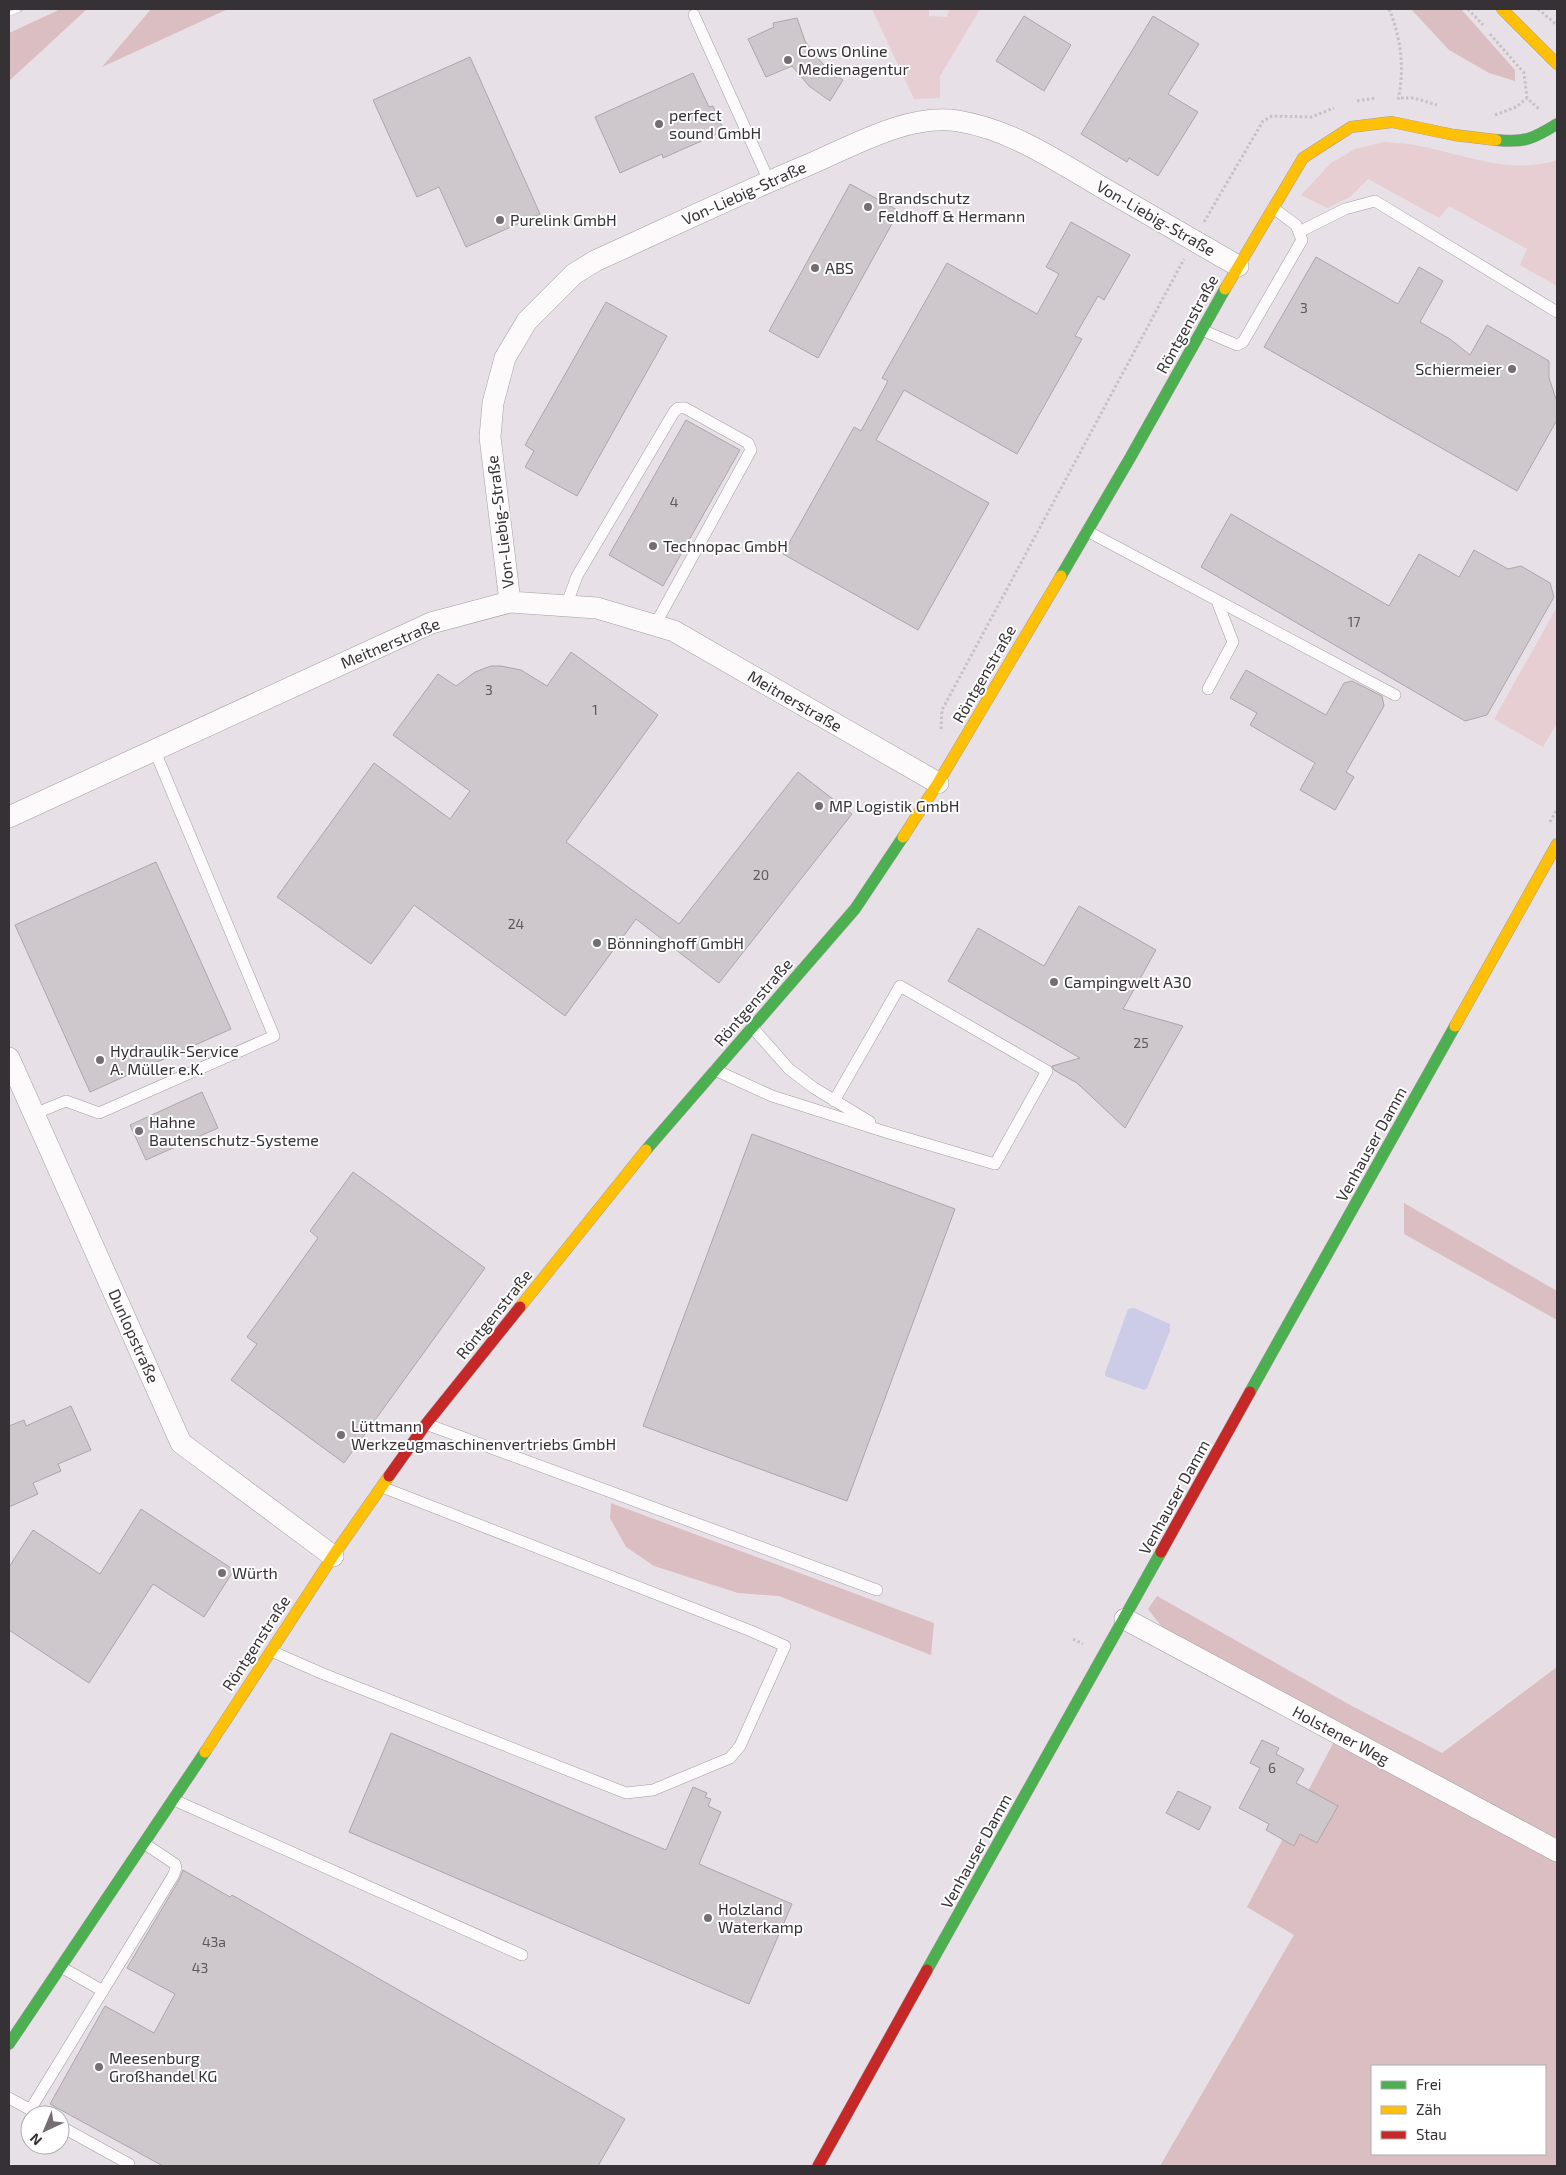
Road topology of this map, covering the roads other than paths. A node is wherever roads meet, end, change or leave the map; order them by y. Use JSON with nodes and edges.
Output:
{"nodes":[{"id":1,"x":1502,"y":9,"type":"edge"},
{"id":2,"x":694,"y":16,"type":"dead end"},
{"id":3,"x":1557,"y":64,"type":"edge"},
{"id":4,"x":1557,"y":124,"type":"edge"},
{"id":5,"x":769,"y":181,"type":"junction"},
{"id":6,"x":1273,"y":208,"type":"junction"},
{"id":7,"x":1299,"y":232,"type":"junction"},
{"id":8,"x":1238,"y":266,"type":"junction"},
{"id":9,"x":1557,"y":312,"type":"edge"},
{"id":10,"x":1202,"y":330,"type":"junction"},
{"id":11,"x":1087,"y":531,"type":"junction"},
{"id":12,"x":1217,"y":601,"type":"junction"},
{"id":13,"x":510,"y":602,"type":"junction"},
{"id":14,"x":566,"y":606,"type":"junction"},
{"id":15,"x":654,"y":626,"type":"junction"},
{"id":16,"x":1208,"y":689,"type":"dead end"},
{"id":17,"x":1395,"y":695,"type":"dead end"},
{"id":18,"x":154,"y":749,"type":"junction"},
{"id":19,"x":938,"y":783,"type":"junction"},
{"id":20,"x":9,"y":817,"type":"edge"},
{"id":21,"x":1557,"y":844,"type":"edge"},
{"id":22,"x":752,"y":1027,"type":"junction"},
{"id":23,"x":9,"y":1058,"type":"edge"},
{"id":24,"x":716,"y":1070,"type":"junction"},
{"id":25,"x":834,"y":1101,"type":"junction"},
{"id":26,"x":34,"y":1114,"type":"junction"},
{"id":27,"x":889,"y":1133,"type":"junction"},
{"id":28,"x":426,"y":1424,"type":"junction"},
{"id":29,"x":382,"y":1487,"type":"junction"},
{"id":30,"x":333,"y":1556,"type":"junction"},
{"id":31,"x":877,"y":1590,"type":"dead end"},
{"id":32,"x":1125,"y":1619,"type":"junction"},
{"id":33,"x":271,"y":1651,"type":"junction"},
{"id":34,"x":174,"y":1800,"type":"junction"},
{"id":35,"x":145,"y":1844,"type":"junction"},
{"id":36,"x":1557,"y":1851,"type":"edge"},
{"id":37,"x":522,"y":1955,"type":"dead end"},
{"id":38,"x":60,"y":1967,"type":"junction"},
{"id":39,"x":103,"y":1991,"type":"junction"},
{"id":40,"x":9,"y":2044,"type":"edge"},
{"id":41,"x":9,"y":2098,"type":"edge"},
{"id":42,"x":22,"y":2105,"type":"edge"},
{"id":43,"x":39,"y":2105,"type":"edge"},
{"id":44,"x":70,"y":2132,"type":"edge"},
{"id":45,"x":129,"y":2164,"type":"dead end"},
{"id":46,"x":818,"y":2166,"type":"edge"}],
"edges":[{"from":1,"to":3,"type":"street"},
{"from":2,"to":5,"type":"lane"},
{"from":4,"to":6,"type":"street","name":"Röntgenstraße"},
{"from":5,"to":8,"type":"street","name":"Von-Liebig-Straße"},
{"from":5,"to":13,"type":"street","name":"Von-Liebig-Straße"},
{"from":6,"to":7,"type":"lane"},
{"from":6,"to":8,"type":"street","name":"Röntgenstraße"},
{"from":7,"to":9,"type":"lane"},
{"from":7,"to":10,"type":"lane"},
{"from":8,"to":10,"type":"street","name":"Röntgenstraße"},
{"from":10,"to":11,"type":"street","name":"Röntgenstraße"},
{"from":11,"to":12,"type":"lane"},
{"from":11,"to":19,"type":"street","name":"Röntgenstraße"},
{"from":12,"to":16,"type":"lane"},
{"from":12,"to":17,"type":"lane"},
{"from":13,"to":14,"type":"street","name":"Meitnerstraße"},
{"from":13,"to":18,"type":"street","name":"Meitnerstraße"},
{"from":14,"to":15,"type":"street","name":"Meitnerstraße"},
{"from":14,"to":15,"type":"lane"},
{"from":15,"to":19,"type":"street","name":"Meitnerstraße"},
{"from":18,"to":20,"type":"street","name":"Meitnerstraße"},
{"from":18,"to":26,"type":"lane"},
{"from":19,"to":22,"type":"street","name":"Röntgenstraße"},
{"from":21,"to":32,"type":"street","name":"Venhauser Damm"},
{"from":22,"to":24,"type":"street","name":"Röntgenstraße"},
{"from":22,"to":25,"type":"lane"},
{"from":23,"to":26,"type":"street","name":"Dunlopstraße"},
{"from":24,"to":27,"type":"lane"},
{"from":24,"to":28,"type":"street","name":"Röntgenstraße"},
{"from":25,"to":27,"type":"lane"},
{"from":25,"to":27,"type":"lane"},
{"from":26,"to":30,"type":"street","name":"Dunlopstraße"},
{"from":28,"to":29,"type":"street","name":"Röntgenstraße"},
{"from":28,"to":31,"type":"lane"},
{"from":29,"to":30,"type":"street","name":"Röntgenstraße"},
{"from":29,"to":33,"type":"lane"},
{"from":30,"to":33,"type":"street","name":"Röntgenstraße"},
{"from":32,"to":36,"type":"street","name":"Holstener Weg"},
{"from":32,"to":46,"type":"street","name":"Venhauser Damm"},
{"from":33,"to":34,"type":"street","name":"Röntgenstraße"},
{"from":34,"to":35,"type":"street","name":"Röntgenstraße"},
{"from":34,"to":37,"type":"lane"},
{"from":35,"to":38,"type":"street","name":"Röntgenstraße"},
{"from":35,"to":39,"type":"lane"},
{"from":38,"to":39,"type":"lane"},
{"from":38,"to":40,"type":"street","name":"Röntgenstraße"},
{"from":39,"to":43,"type":"lane"},
{"from":41,"to":42,"type":"lane"},
{"from":44,"to":45,"type":"lane"}]}
